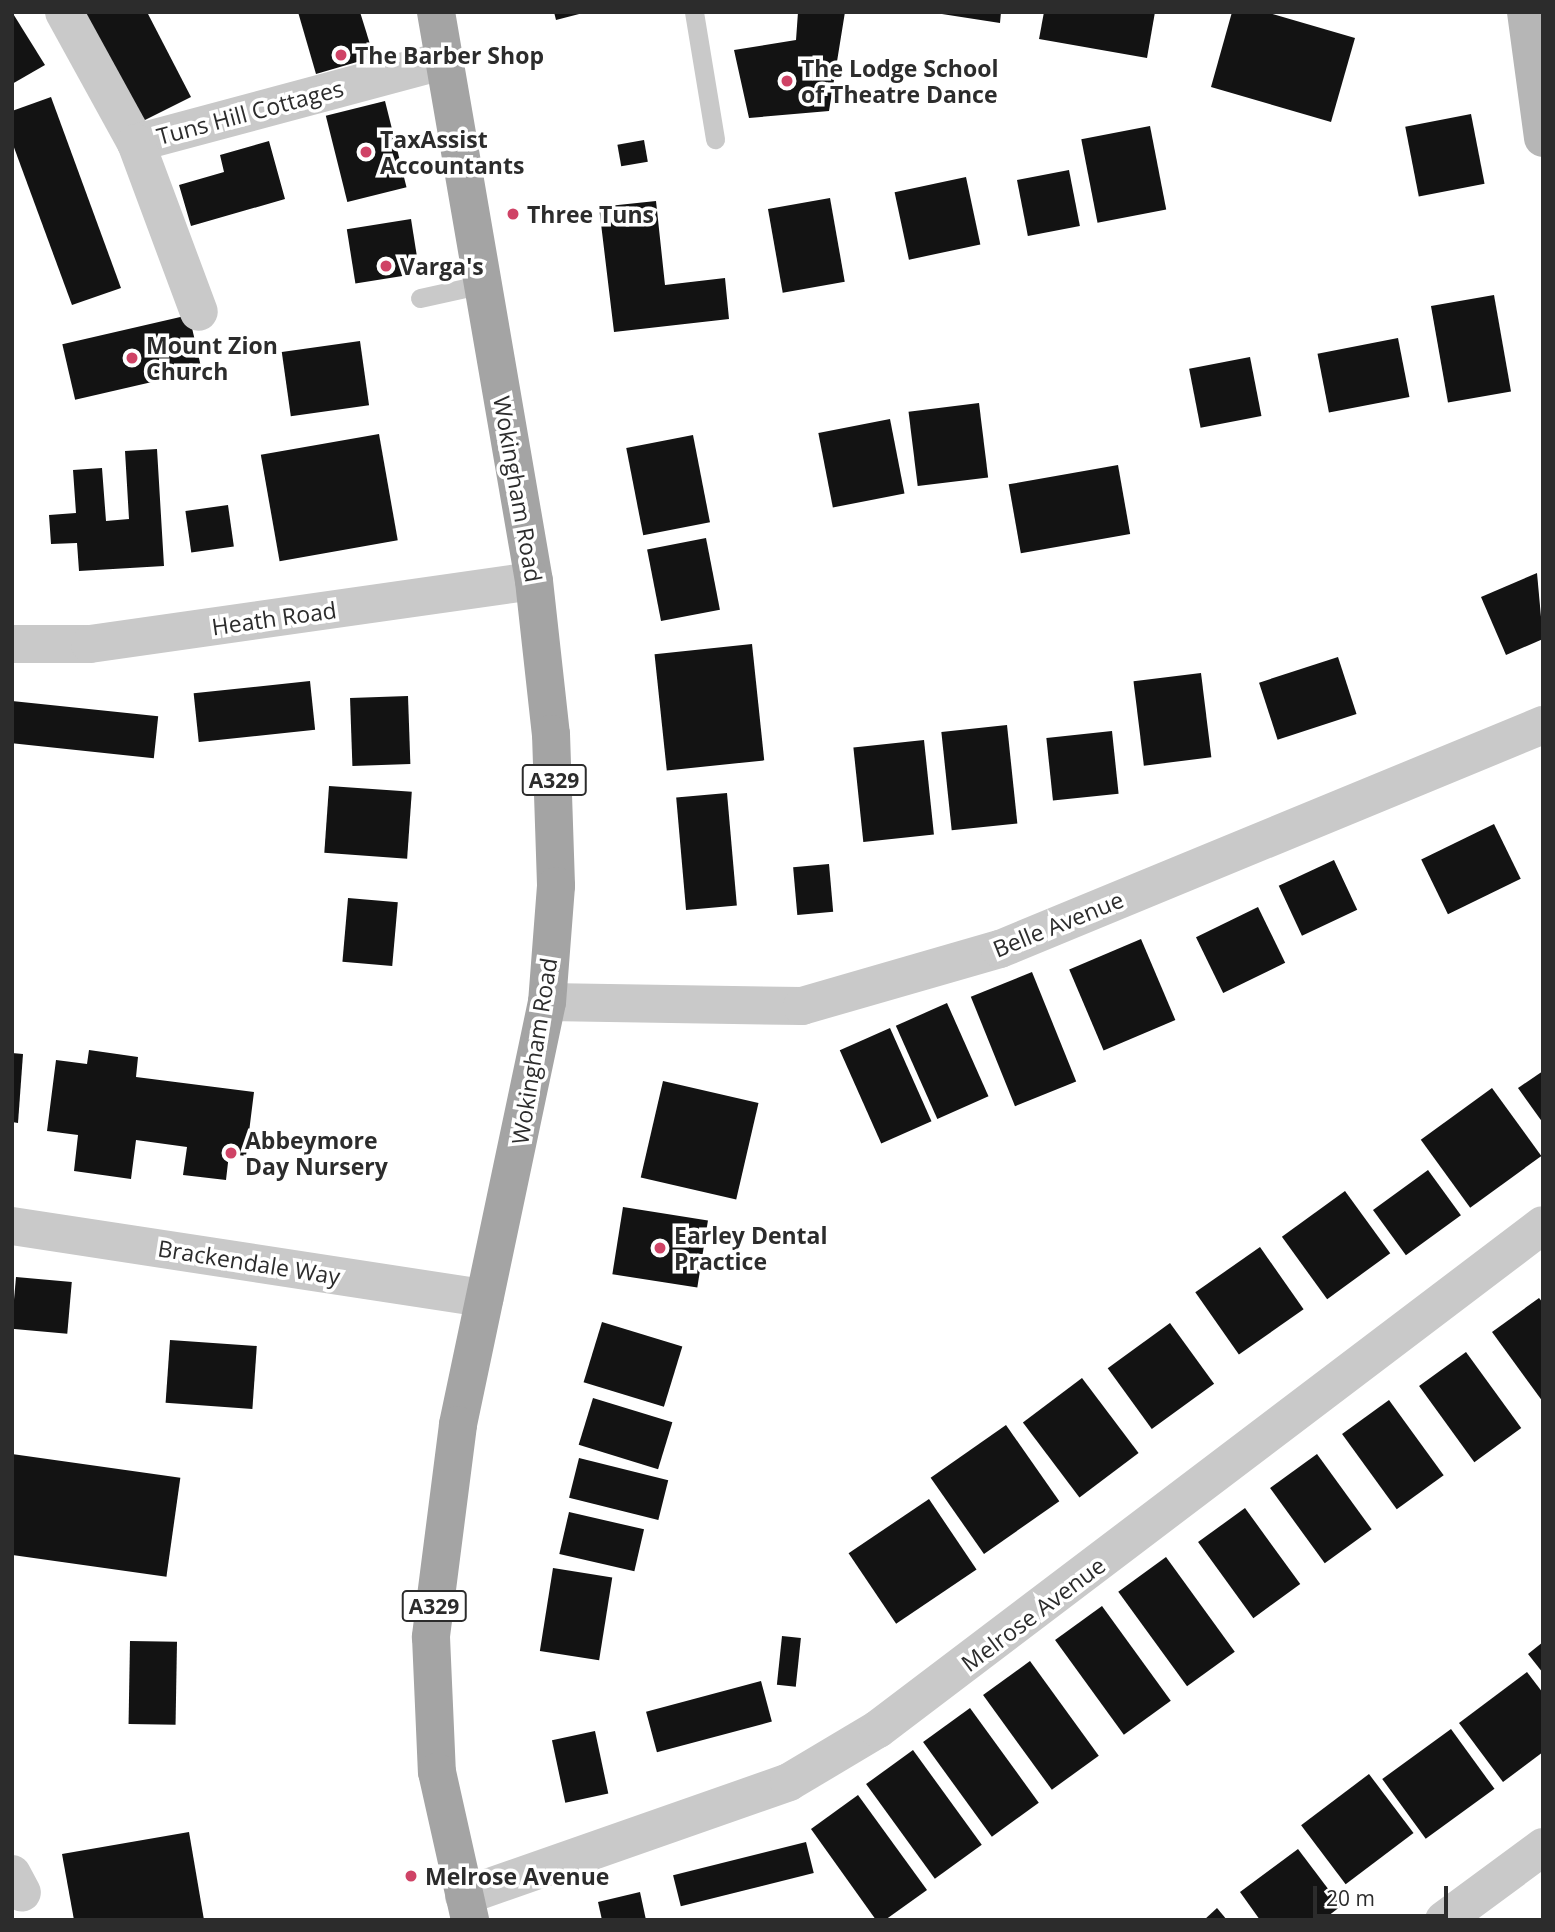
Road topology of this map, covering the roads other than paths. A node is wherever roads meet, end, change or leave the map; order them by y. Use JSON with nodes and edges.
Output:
{"nodes":[{"id":1,"x":64,"y":12,"type":"edge"},
{"id":2,"x":436,"y":12,"type":"edge"},
{"id":3,"x":694,"y":12,"type":"edge"},
{"id":4,"x":1526,"y":12,"type":"edge"},
{"id":5,"x":445,"y":60,"type":"junction"},
{"id":6,"x":1543,"y":138,"type":"edge"},
{"id":7,"x":715,"y":139,"type":"dead end"},
{"id":8,"x":136,"y":143,"type":"junction"},
{"id":9,"x":483,"y":284,"type":"junction"},
{"id":10,"x":420,"y":298,"type":"dead end"},
{"id":11,"x":200,"y":312,"type":"dead end"},
{"id":12,"x":534,"y":581,"type":"junction"},
{"id":13,"x":12,"y":645,"type":"edge"},
{"id":14,"x":1543,"y":725,"type":"edge"},
{"id":15,"x":547,"y":1002,"type":"junction"},
{"id":16,"x":1543,"y":1225,"type":"edge"},
{"id":17,"x":12,"y":1226,"type":"edge"},
{"id":18,"x":485,"y":1298,"type":"junction"},
{"id":19,"x":1543,"y":1847,"type":"edge"},
{"id":20,"x":467,"y":1908,"type":"edge"},
{"id":21,"x":1444,"y":1920,"type":"edge"}],
"edges":[{"from":1,"to":8,"type":"street","name":"Tuns Hill Cottages"},
{"from":2,"to":5,"type":"main road","name":"Wokingham Road","number":"A329"},
{"from":3,"to":7,"type":"lane"},
{"from":4,"to":6,"type":"street"},
{"from":5,"to":8,"type":"street","name":"Tuns Hill Cottages"},
{"from":5,"to":9,"type":"main road","name":"Wokingham Road","number":"A329"},
{"from":8,"to":11,"type":"street","name":"Tuns Hill Cottages"},
{"from":9,"to":10,"type":"lane"},
{"from":9,"to":12,"type":"main road","name":"Wokingham Road","number":"A329"},
{"from":12,"to":13,"type":"street","name":"Heath Road"},
{"from":12,"to":15,"type":"main road","name":"Wokingham Road","number":"A329"},
{"from":14,"to":15,"type":"street","name":"Belle Avenue"},
{"from":15,"to":18,"type":"main road","name":"Wokingham Road","number":"A329"},
{"from":16,"to":20,"type":"street","name":"Melrose Avenue"},
{"from":17,"to":18,"type":"street","name":"Brackendale Way"},
{"from":18,"to":20,"type":"main road","name":"Wokingham Road","number":"A329"},
{"from":19,"to":21,"type":"street"}]}
